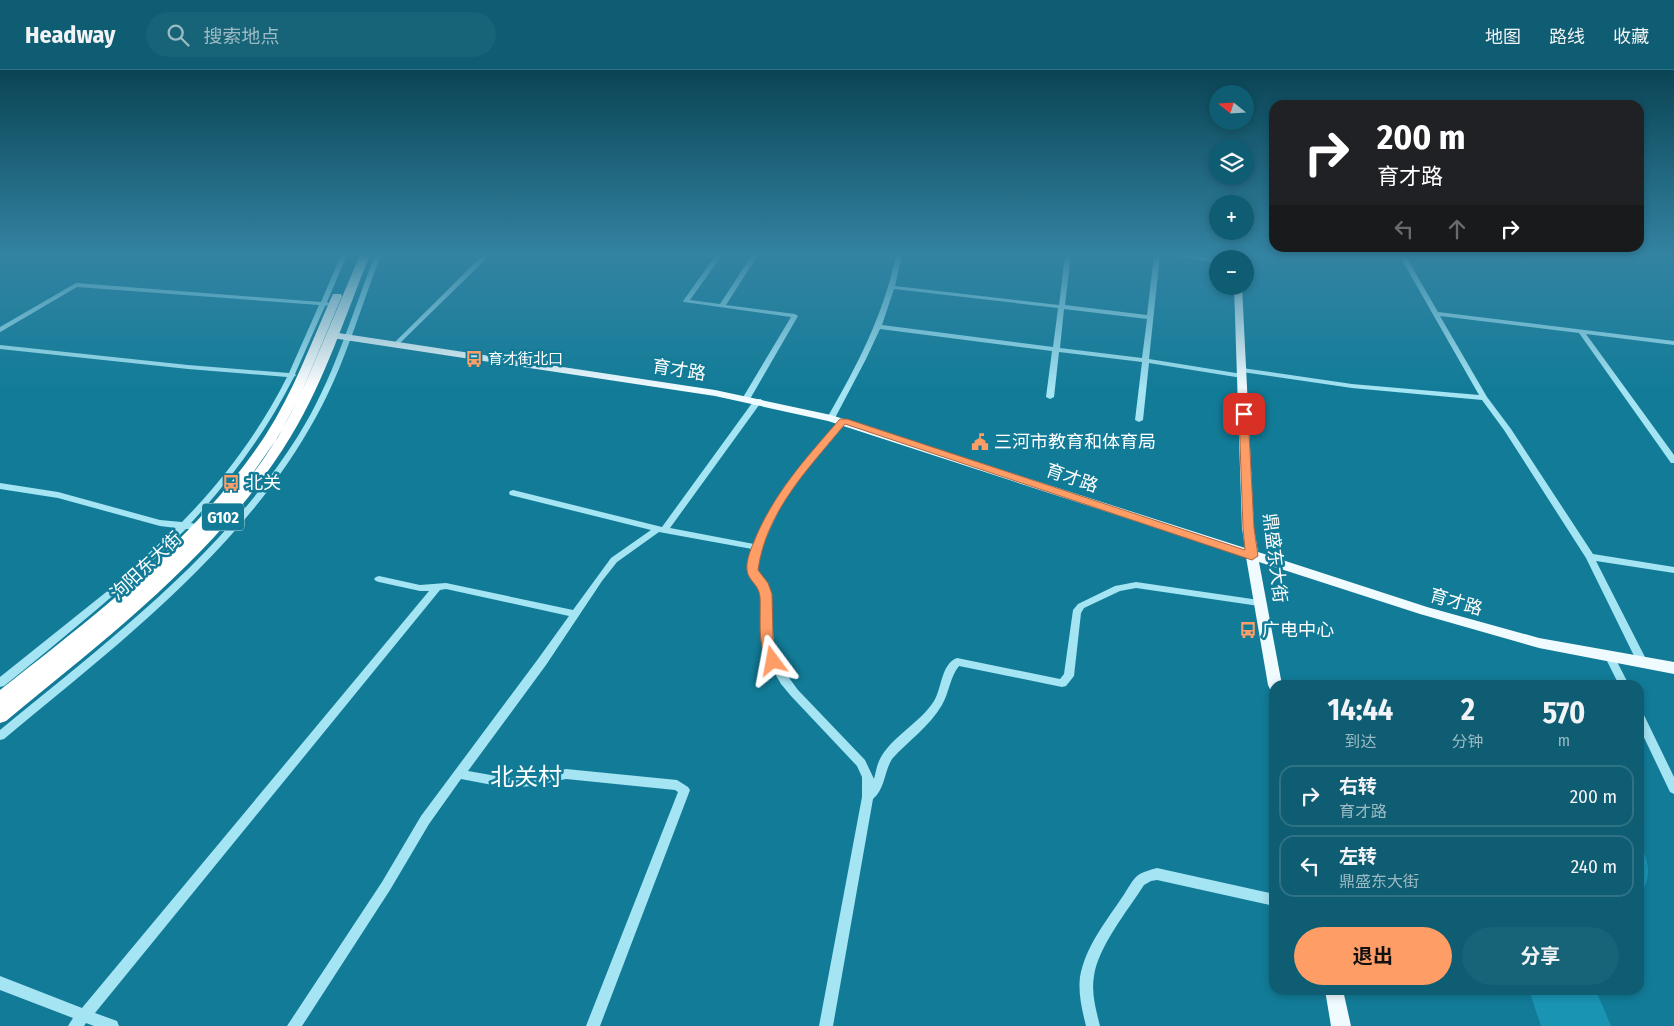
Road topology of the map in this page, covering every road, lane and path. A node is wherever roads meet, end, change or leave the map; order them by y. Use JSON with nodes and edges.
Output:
{"nodes":[{"id":1,"x":51,"y":300,"type":"edge"},
{"id":2,"x":260,"y":300,"type":"edge"},
{"id":3,"x":330,"y":300,"type":"edge"},
{"id":4,"x":331,"y":300,"type":"edge"},
{"id":5,"x":351,"y":300,"type":"edge"},
{"id":6,"x":357,"y":300,"type":"edge"},
{"id":7,"x":442,"y":300,"type":"edge"},
{"id":8,"x":687,"y":300,"type":"edge"},
{"id":9,"x":726,"y":300,"type":"edge"},
{"id":10,"x":887,"y":300,"type":"edge"},
{"id":11,"x":998,"y":300,"type":"edge"},
{"id":12,"x":1062,"y":300,"type":"edge"},
{"id":13,"x":1152,"y":300,"type":"edge"},
{"id":14,"x":1239,"y":300,"type":"edge"},
{"id":15,"x":1428,"y":300,"type":"edge"},
{"id":16,"x":328,"y":305,"type":"junction"},
{"id":17,"x":722,"y":306,"type":"junction"},
{"id":18,"x":1061,"y":307,"type":"junction"},
{"id":19,"x":1436,"y":314,"type":"junction"},
{"id":20,"x":1150,"y":317,"type":"junction"},
{"id":21,"x":878,"y":328,"type":"junction"},
{"id":22,"x":0,"y":330,"type":"edge"},
{"id":23,"x":1581,"y":332,"type":"junction"},
{"id":24,"x":339,"y":336,"type":"junction"},
{"id":25,"x":1674,"y":343,"type":"edge"},
{"id":26,"x":396,"y":344,"type":"junction"},
{"id":27,"x":0,"y":347,"type":"edge"},
{"id":28,"x":1056,"y":349,"type":"junction"},
{"id":29,"x":1146,"y":361,"type":"junction"},
{"id":30,"x":1242,"y":372,"type":"junction"},
{"id":31,"x":297,"y":375,"type":"junction"},
{"id":32,"x":1050,"y":397,"type":"dead end"},
{"id":33,"x":1484,"y":398,"type":"junction"},
{"id":34,"x":752,"y":400,"type":"junction"},
{"id":35,"x":831,"y":418,"type":"junction"},
{"id":36,"x":1140,"y":420,"type":"dead end"},
{"id":37,"x":843,"y":421,"type":"junction"},
{"id":38,"x":1674,"y":461,"type":"edge"},
{"id":39,"x":0,"y":486,"type":"edge"},
{"id":40,"x":513,"y":494,"type":"dead end"},
{"id":41,"x":182,"y":526,"type":"junction"},
{"id":42,"x":198,"y":528,"type":"junction"},
{"id":43,"x":661,"y":529,"type":"junction"},
{"id":44,"x":757,"y":547,"type":"junction"},
{"id":45,"x":1252,"y":556,"type":"junction"},
{"id":46,"x":1590,"y":557,"type":"junction"},
{"id":47,"x":1674,"y":570,"type":"edge"},
{"id":48,"x":380,"y":579,"type":"dead end"},
{"id":49,"x":437,"y":587,"type":"junction"},
{"id":50,"x":1259,"y":603,"type":"junction"},
{"id":51,"x":575,"y":614,"type":"junction"},
{"id":52,"x":1610,"y":657,"type":"junction"},
{"id":53,"x":1643,"y":663,"type":"junction"},
{"id":54,"x":1674,"y":668,"type":"edge"},
{"id":55,"x":1274,"y":680,"type":"edge"},
{"id":56,"x":1622,"y":680,"type":"edge"},
{"id":57,"x":0,"y":683,"type":"edge"},
{"id":58,"x":0,"y":700,"type":"edge"},
{"id":59,"x":0,"y":716,"type":"edge"},
{"id":60,"x":1644,"y":726,"type":"edge"},
{"id":61,"x":0,"y":736,"type":"edge"},
{"id":62,"x":458,"y":774,"type":"junction"},
{"id":63,"x":1674,"y":789,"type":"edge"},
{"id":64,"x":868,"y":797,"type":"junction"},
{"id":65,"x":1269,"y":899,"type":"edge"},
{"id":66,"x":0,"y":983,"type":"edge"},
{"id":67,"x":1335,"y":995,"type":"edge"},
{"id":68,"x":79,"y":1021,"type":"edge"},
{"id":69,"x":112,"y":1026,"type":"edge"},
{"id":70,"x":294,"y":1026,"type":"edge"},
{"id":71,"x":592,"y":1026,"type":"edge"},
{"id":72,"x":826,"y":1026,"type":"edge"},
{"id":73,"x":1093,"y":1026,"type":"edge"},
{"id":74,"x":1341,"y":1026,"type":"edge"}],
"edges":[{"from":1,"to":22,"type":"street"},
{"from":2,"to":16,"type":"street"},
{"from":3,"to":16,"type":"street"},
{"from":4,"to":16,"type":"highway","name":"泃阳东大街","number":"G102"},
{"from":5,"to":24,"type":"highway","name":"泃阳东大街","number":"G102"},
{"from":6,"to":24,"type":"street"},
{"from":7,"to":26,"type":"street"},
{"from":8,"to":17,"type":"street"},
{"from":9,"to":17,"type":"street"},
{"from":10,"to":21,"type":"street"},
{"from":11,"to":18,"type":"street"},
{"from":12,"to":18,"type":"street"},
{"from":13,"to":20,"type":"street"},
{"from":14,"to":30,"type":"main road","name":"鼎盛东大街"},
{"from":15,"to":19,"type":"street"},
{"from":16,"to":31,"type":"highway","name":"泃阳东大街","number":"G102"},
{"from":17,"to":34,"type":"street"},
{"from":18,"to":20,"type":"street"},
{"from":18,"to":28,"type":"street"},
{"from":19,"to":23,"type":"street"},
{"from":19,"to":33,"type":"street"},
{"from":20,"to":29,"type":"street"},
{"from":21,"to":28,"type":"street"},
{"from":21,"to":35,"type":"street"},
{"from":23,"to":25,"type":"street"},
{"from":23,"to":38,"type":"street"},
{"from":24,"to":26,"type":"main road","name":"育才路"},
{"from":24,"to":59,"type":"highway","name":"泃阳东大街","number":"G102"},
{"from":24,"to":61,"type":"street"},
{"from":26,"to":34,"type":"main road","name":"育才路"},
{"from":27,"to":31,"type":"street"},
{"from":28,"to":29,"type":"street"},
{"from":28,"to":32,"type":"street"},
{"from":29,"to":30,"type":"street"},
{"from":29,"to":36,"type":"street"},
{"from":30,"to":33,"type":"street"},
{"from":30,"to":45,"type":"main road","name":"鼎盛东大街"},
{"from":31,"to":41,"type":"street"},
{"from":31,"to":42,"type":"highway","name":"泃阳东大街","number":"G102"},
{"from":33,"to":46,"type":"street"},
{"from":34,"to":35,"type":"main road","name":"育才路"},
{"from":34,"to":43,"type":"street"},
{"from":35,"to":37,"type":"main road","name":"育才路"},
{"from":37,"to":44,"type":"street"},
{"from":37,"to":45,"type":"main road","name":"育才路"},
{"from":39,"to":41,"type":"street"},
{"from":40,"to":43,"type":"street"},
{"from":41,"to":42,"type":"street"},
{"from":41,"to":57,"type":"street"},
{"from":42,"to":58,"type":"highway","name":"泃阳东大街","number":"G102"},
{"from":43,"to":44,"type":"street"},
{"from":43,"to":51,"type":"street"},
{"from":44,"to":64,"type":"street"},
{"from":45,"to":50,"type":"main road","name":"鼎盛东大街"},
{"from":45,"to":52,"type":"main road","name":"育才路"},
{"from":46,"to":47,"type":"street"},
{"from":46,"to":53,"type":"street"},
{"from":48,"to":49,"type":"street"},
{"from":49,"to":51,"type":"street"},
{"from":49,"to":68,"type":"street"},
{"from":50,"to":55,"type":"main road","name":"鼎盛东大街"},
{"from":50,"to":64,"type":"street"},
{"from":51,"to":62,"type":"street"},
{"from":52,"to":53,"type":"main road","name":"育才路"},
{"from":52,"to":56,"type":"street"},
{"from":53,"to":54,"type":"main road","name":"育才路"},
{"from":60,"to":63,"type":"street"},
{"from":62,"to":70,"type":"street"},
{"from":62,"to":71,"type":"street"},
{"from":64,"to":72,"type":"street"},
{"from":65,"to":73,"type":"street"},
{"from":66,"to":68,"type":"street"},
{"from":67,"to":74,"type":"main road"},
{"from":68,"to":69,"type":"street"}]}
